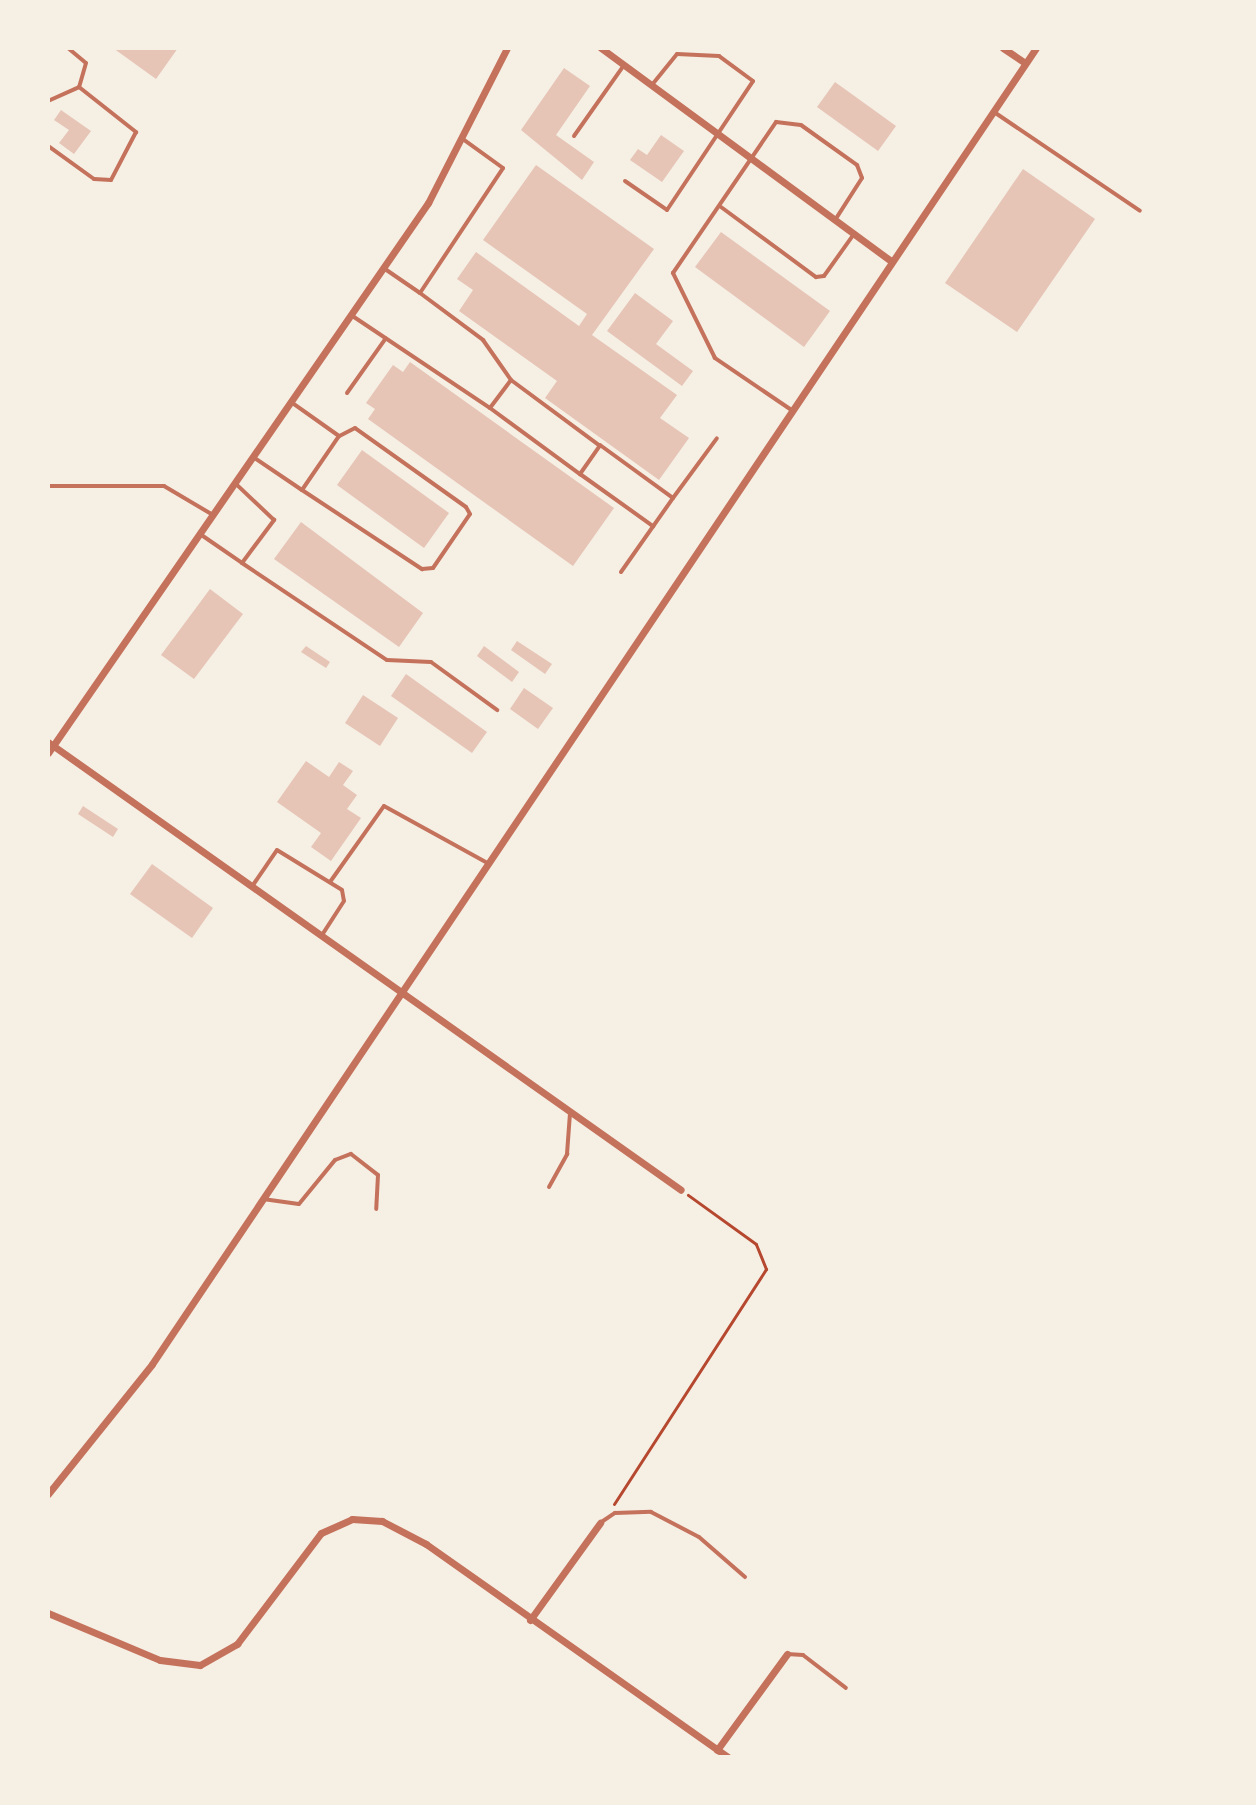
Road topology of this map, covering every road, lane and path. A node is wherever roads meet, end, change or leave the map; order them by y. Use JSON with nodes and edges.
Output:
{"nodes":[{"id":1,"x":68,"y":48,"type":"edge"},
{"id":2,"x":507,"y":48,"type":"edge"},
{"id":3,"x":601,"y":48,"type":"edge"},
{"id":4,"x":1003,"y":48,"type":"edge"},
{"id":5,"x":1036,"y":48,"type":"edge"},
{"id":6,"x":1025,"y":63,"type":"junction"},
{"id":7,"x":624,"y":65,"type":"junction"},
{"id":8,"x":652,"y":86,"type":"junction"},
{"id":9,"x":79,"y":87,"type":"junction"},
{"id":10,"x":48,"y":101,"type":"edge"},
{"id":11,"x":992,"y":110,"type":"junction"},
{"id":12,"x":717,"y":134,"type":"junction"},
{"id":13,"x":574,"y":136,"type":"dead end"},
{"id":14,"x":463,"y":139,"type":"junction"},
{"id":15,"x":48,"y":146,"type":"edge"},
{"id":16,"x":755,"y":161,"type":"junction"},
{"id":17,"x":625,"y":181,"type":"dead end"},
{"id":18,"x":721,"y":207,"type":"junction"},
{"id":19,"x":1140,"y":211,"type":"dead end"},
{"id":20,"x":835,"y":220,"type":"junction"},
{"id":21,"x":854,"y":234,"type":"junction"},
{"id":22,"x":890,"y":260,"type":"junction"},
{"id":23,"x":383,"y":268,"type":"junction"},
{"id":24,"x":420,"y":293,"type":"junction"},
{"id":25,"x":351,"y":315,"type":"junction"},
{"id":26,"x":386,"y":338,"type":"junction"},
{"id":27,"x":511,"y":380,"type":"junction"},
{"id":28,"x":347,"y":393,"type":"dead end"},
{"id":29,"x":291,"y":402,"type":"junction"},
{"id":30,"x":490,"y":408,"type":"junction"},
{"id":31,"x":790,"y":409,"type":"junction"},
{"id":32,"x":339,"y":436,"type":"junction"},
{"id":33,"x":717,"y":438,"type":"dead end"},
{"id":34,"x":600,"y":445,"type":"junction"},
{"id":35,"x":253,"y":457,"type":"junction"},
{"id":36,"x":580,"y":474,"type":"junction"},
{"id":37,"x":235,"y":483,"type":"junction"},
{"id":38,"x":48,"y":486,"type":"edge"},
{"id":39,"x":302,"y":490,"type":"junction"},
{"id":40,"x":673,"y":498,"type":"junction"},
{"id":41,"x":213,"y":515,"type":"junction"},
{"id":42,"x":653,"y":526,"type":"junction"},
{"id":43,"x":200,"y":534,"type":"junction"},
{"id":44,"x":242,"y":563,"type":"junction"},
{"id":45,"x":621,"y":572,"type":"dead end"},
{"id":46,"x":497,"y":710,"type":"dead end"},
{"id":47,"x":50,"y":747,"type":"edge"},
{"id":48,"x":486,"y":862,"type":"junction"},
{"id":49,"x":330,"y":882,"type":"junction"},
{"id":50,"x":251,"y":887,"type":"junction"},
{"id":51,"x":321,"y":937,"type":"junction"},
{"id":52,"x":399,"y":992,"type":"junction"},
{"id":53,"x":570,"y":1113,"type":"junction"},
{"id":54,"x":549,"y":1187,"type":"dead end"},
{"id":55,"x":681,"y":1190,"type":"joint"},
{"id":56,"x":263,"y":1199,"type":"junction"},
{"id":57,"x":376,"y":1209,"type":"dead end"},
{"id":58,"x":48,"y":1494,"type":"edge"},
{"id":59,"x":600,"y":1523,"type":"junction"},
{"id":60,"x":745,"y":1577,"type":"dead end"},
{"id":61,"x":48,"y":1613,"type":"edge"},
{"id":62,"x":530,"y":1620,"type":"junction"},
{"id":63,"x":787,"y":1654,"type":"joint"},
{"id":64,"x":846,"y":1688,"type":"dead end"},
{"id":65,"x":717,"y":1750,"type":"junction"},
{"id":66,"x":728,"y":1757,"type":"edge"}],
"edges":[{"from":1,"to":9,"type":"lane"},
{"from":2,"to":14,"type":"street"},
{"from":3,"to":7,"type":"street"},
{"from":4,"to":6,"type":"street"},
{"from":5,"to":6,"type":"street"},
{"from":6,"to":11,"type":"street"},
{"from":7,"to":8,"type":"street"},
{"from":7,"to":13,"type":"lane"},
{"from":8,"to":12,"type":"street"},
{"from":8,"to":12,"type":"lane"},
{"from":9,"to":10,"type":"lane"},
{"from":9,"to":15,"type":"lane"},
{"from":11,"to":19,"type":"lane"},
{"from":11,"to":22,"type":"street"},
{"from":12,"to":16,"type":"street"},
{"from":12,"to":17,"type":"lane"},
{"from":14,"to":23,"type":"street"},
{"from":14,"to":24,"type":"lane"},
{"from":16,"to":18,"type":"lane"},
{"from":16,"to":20,"type":"street"},
{"from":16,"to":20,"type":"lane"},
{"from":18,"to":21,"type":"lane"},
{"from":18,"to":31,"type":"lane"},
{"from":20,"to":21,"type":"street"},
{"from":21,"to":22,"type":"street"},
{"from":22,"to":31,"type":"street"},
{"from":23,"to":24,"type":"lane"},
{"from":23,"to":25,"type":"street"},
{"from":24,"to":27,"type":"lane"},
{"from":25,"to":26,"type":"lane"},
{"from":25,"to":29,"type":"street"},
{"from":26,"to":28,"type":"lane"},
{"from":26,"to":30,"type":"lane"},
{"from":27,"to":30,"type":"lane"},
{"from":27,"to":34,"type":"lane"},
{"from":29,"to":32,"type":"lane"},
{"from":29,"to":35,"type":"street"},
{"from":30,"to":36,"type":"lane"},
{"from":31,"to":48,"type":"street"},
{"from":32,"to":39,"type":"lane"},
{"from":32,"to":39,"type":"lane"},
{"from":33,"to":40,"type":"lane"},
{"from":34,"to":36,"type":"lane"},
{"from":34,"to":40,"type":"lane"},
{"from":35,"to":37,"type":"street"},
{"from":35,"to":39,"type":"lane"},
{"from":36,"to":42,"type":"lane"},
{"from":37,"to":41,"type":"street"},
{"from":37,"to":44,"type":"lane"},
{"from":38,"to":41,"type":"lane"},
{"from":40,"to":42,"type":"lane"},
{"from":41,"to":43,"type":"street"},
{"from":42,"to":45,"type":"lane"},
{"from":43,"to":44,"type":"lane"},
{"from":43,"to":47,"type":"street"},
{"from":44,"to":46,"type":"lane"},
{"from":47,"to":50,"type":"street"},
{"from":48,"to":49,"type":"lane"},
{"from":48,"to":52,"type":"street"},
{"from":49,"to":50,"type":"lane"},
{"from":49,"to":51,"type":"lane"},
{"from":50,"to":51,"type":"street"},
{"from":51,"to":52,"type":"street"},
{"from":52,"to":53,"type":"street"},
{"from":52,"to":56,"type":"street"},
{"from":53,"to":54,"type":"lane"},
{"from":53,"to":55,"type":"street"},
{"from":55,"to":59,"type":"path"},
{"from":56,"to":57,"type":"lane"},
{"from":56,"to":58,"type":"street"},
{"from":59,"to":60,"type":"lane"},
{"from":59,"to":62,"type":"street"},
{"from":61,"to":62,"type":"street"},
{"from":62,"to":65,"type":"street"},
{"from":63,"to":64,"type":"lane"},
{"from":63,"to":65,"type":"street"},
{"from":65,"to":66,"type":"street"}]}
